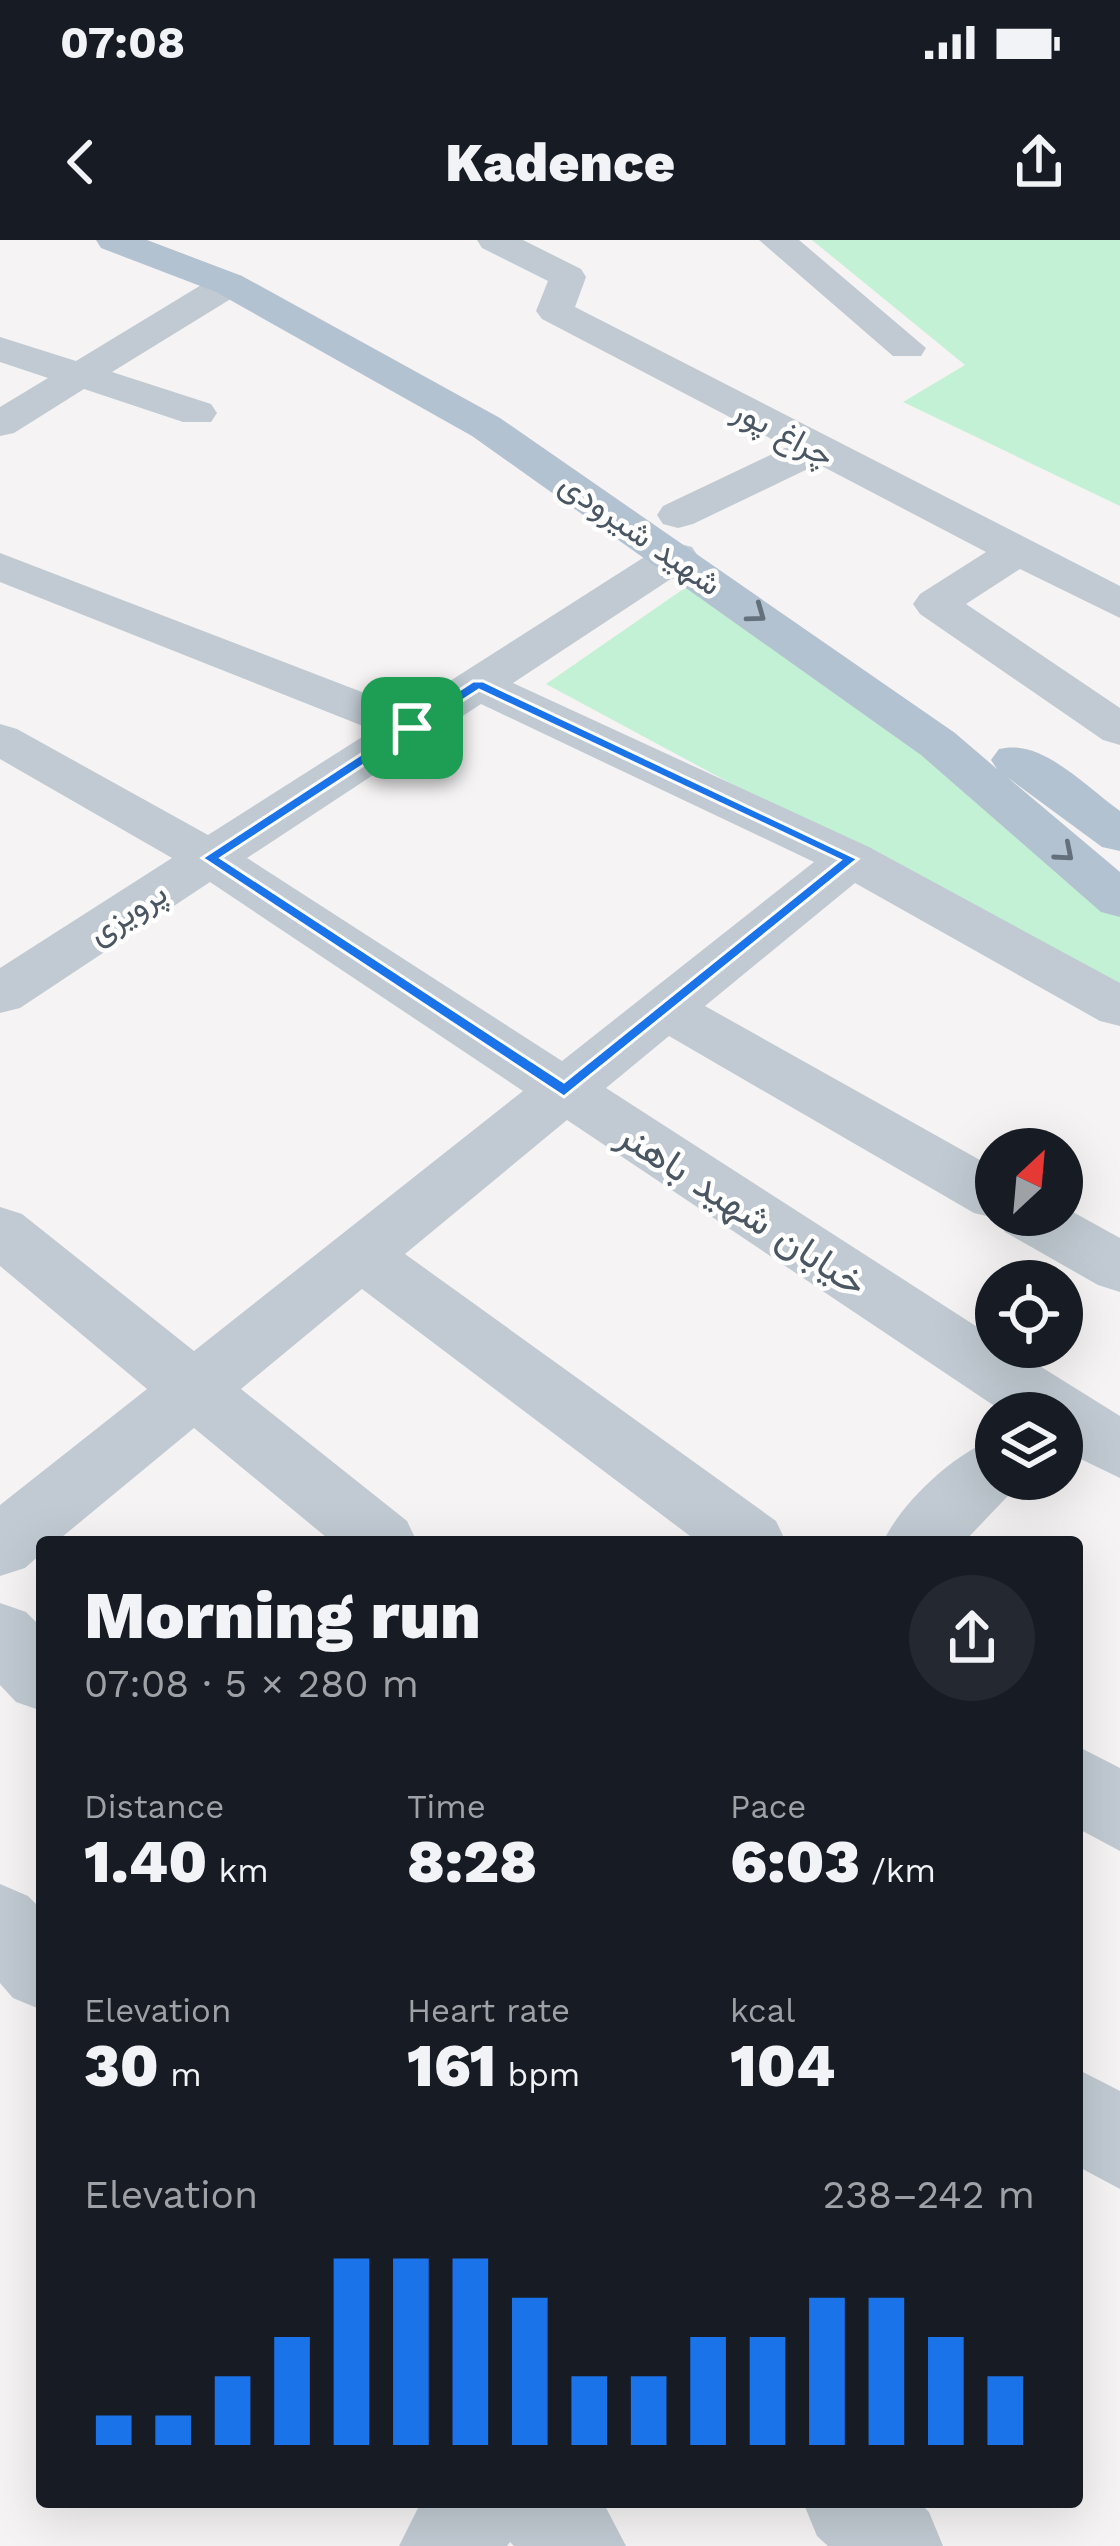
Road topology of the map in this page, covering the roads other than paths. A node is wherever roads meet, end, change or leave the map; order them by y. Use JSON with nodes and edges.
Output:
{"nodes":[{"id":1,"x":114,"y":240,"type":"edge"},
{"id":2,"x":165,"y":240,"type":"edge"},
{"id":3,"x":495,"y":240,"type":"edge"},
{"id":4,"x":777,"y":240,"type":"edge"},
{"id":5,"x":229,"y":284,"type":"junction"},
{"id":6,"x":907,"y":348,"type":"dead end"},
{"id":7,"x":0,"y":349,"type":"edge"},
{"id":8,"x":78,"y":376,"type":"junction"},
{"id":9,"x":197,"y":413,"type":"dead end"},
{"id":10,"x":0,"y":424,"type":"edge"},
{"id":11,"x":816,"y":449,"type":"junction"},
{"id":12,"x":677,"y":536,"type":"junction"},
{"id":13,"x":1015,"y":554,"type":"junction"},
{"id":14,"x":0,"y":566,"type":"edge"},
{"id":15,"x":1120,"y":604,"type":"edge"},
{"id":16,"x":478,"y":684,"type":"junction"},
{"id":17,"x":412,"y":728,"type":"junction"},
{"id":18,"x":1120,"y":730,"type":"edge"},
{"id":19,"x":0,"y":739,"type":"edge"},
{"id":20,"x":1120,"y":835,"type":"edge"},
{"id":21,"x":210,"y":858,"type":"junction"},
{"id":22,"x":851,"y":859,"type":"junction"},
{"id":23,"x":1120,"y":900,"type":"edge"},
{"id":24,"x":0,"y":994,"type":"edge"},
{"id":25,"x":1120,"y":1007,"type":"edge"},
{"id":26,"x":666,"y":1009,"type":"junction"},
{"id":27,"x":564,"y":1091,"type":"junction"},
{"id":28,"x":975,"y":1185,"type":"edge"},
{"id":29,"x":0,"y":1231,"type":"edge"},
{"id":30,"x":1064,"y":1236,"type":"edge"},
{"id":31,"x":361,"y":1255,"type":"junction"},
{"id":32,"x":1120,"y":1268,"type":"edge"},
{"id":33,"x":194,"y":1389,"type":"junction"},
{"id":34,"x":1025,"y":1392,"type":"edge"},
{"id":35,"x":1083,"y":1428,"type":"edge"},
{"id":36,"x":1120,"y":1450,"type":"edge"},
{"id":37,"x":975,"y":1487,"type":"edge"},
{"id":38,"x":375,"y":1536,"type":"edge"},
{"id":39,"x":743,"y":1536,"type":"edge"},
{"id":40,"x":924,"y":1536,"type":"edge"},
{"id":41,"x":0,"y":1546,"type":"edge"},
{"id":42,"x":0,"y":1635,"type":"edge"},
{"id":43,"x":36,"y":1672,"type":"edge"},
{"id":44,"x":1083,"y":1786,"type":"edge"},
{"id":45,"x":1120,"y":1814,"type":"edge"},
{"id":46,"x":0,"y":1924,"type":"edge"},
{"id":47,"x":36,"y":1963,"type":"edge"},
{"id":48,"x":1083,"y":2115,"type":"edge"},
{"id":49,"x":1120,"y":2146,"type":"edge"},
{"id":50,"x":476,"y":2508,"type":"edge"},
{"id":51,"x":543,"y":2508,"type":"edge"},
{"id":52,"x":857,"y":2508,"type":"edge"},
{"id":53,"x":448,"y":2546,"type":"edge"},
{"id":54,"x":578,"y":2546,"type":"edge"},
{"id":55,"x":895,"y":2546,"type":"edge"}],
"edges":[{"from":1,"to":5,"type":"main road","name":"شهید شیرودی"},
{"from":2,"to":12,"type":"main road","name":"شهید شیرودی"},
{"from":3,"to":11,"type":"street","name":"چراغ پور"},
{"from":4,"to":6,"type":"street"},
{"from":5,"to":8,"type":"street"},
{"from":5,"to":12,"type":"main road","name":"شهید شیرودی"},
{"from":7,"to":8,"type":"street"},
{"from":8,"to":9,"type":"street"},
{"from":8,"to":10,"type":"street"},
{"from":11,"to":12,"type":"street","name":"پرویزی"},
{"from":11,"to":13,"type":"street","name":"چراغ پور"},
{"from":12,"to":16,"type":"street","name":"پرویزی"},
{"from":12,"to":20,"type":"main road","name":"شهید شیرودی"},
{"from":12,"to":23,"type":"main road","name":"شهید شیرودی","one_way":true},
{"from":13,"to":15,"type":"street","name":"چراغ پور"},
{"from":13,"to":18,"type":"street"},
{"from":14,"to":17,"type":"street"},
{"from":16,"to":17,"type":"street","name":"پرویزی"},
{"from":16,"to":22,"type":"street"},
{"from":17,"to":21,"type":"street","name":"پرویزی"},
{"from":19,"to":21,"type":"street","name":"خیابان شهید باهنر"},
{"from":21,"to":24,"type":"street","name":"پرویزی"},
{"from":21,"to":27,"type":"street","name":"خیابان شهید باهنر"},
{"from":22,"to":25,"type":"street"},
{"from":22,"to":26,"type":"street"},
{"from":26,"to":27,"type":"street"},
{"from":26,"to":28,"type":"street"},
{"from":27,"to":31,"type":"street"},
{"from":27,"to":34,"type":"street","name":"خیابان شهید باهنر"},
{"from":29,"to":33,"type":"street"},
{"from":30,"to":32,"type":"street"},
{"from":31,"to":33,"type":"street"},
{"from":31,"to":39,"type":"street"},
{"from":33,"to":38,"type":"street"},
{"from":33,"to":41,"type":"street"},
{"from":35,"to":36,"type":"street","name":"خیابان شهید باهنر"},
{"from":37,"to":40,"type":"street"},
{"from":42,"to":43,"type":"street"},
{"from":44,"to":45,"type":"street"},
{"from":46,"to":47,"type":"street"},
{"from":48,"to":49,"type":"street"},
{"from":50,"to":53,"type":"street"},
{"from":51,"to":54,"type":"street"},
{"from":52,"to":55,"type":"street"}]}
